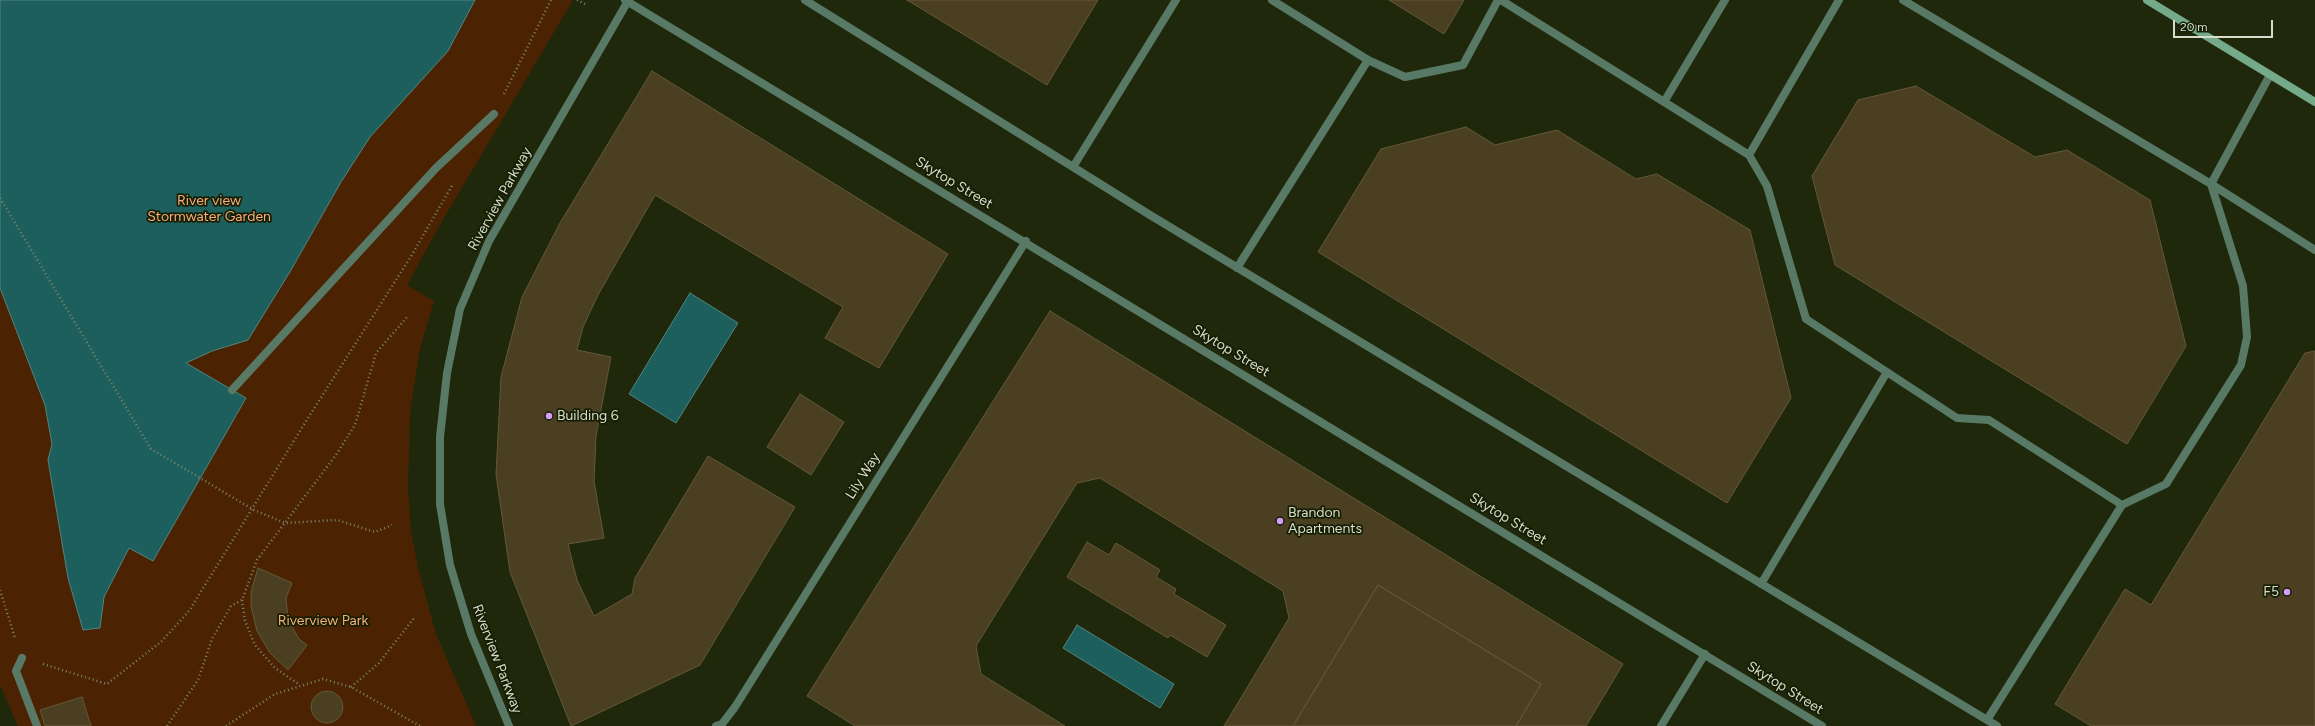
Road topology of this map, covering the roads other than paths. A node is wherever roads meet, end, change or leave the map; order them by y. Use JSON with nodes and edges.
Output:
{"nodes":[{"id":1,"x":805,"y":0,"type":"edge"},
{"id":2,"x":1176,"y":0,"type":"edge"},
{"id":3,"x":1272,"y":0,"type":"edge"},
{"id":4,"x":1498,"y":0,"type":"edge"},
{"id":5,"x":1501,"y":0,"type":"edge"},
{"id":6,"x":1725,"y":0,"type":"edge"},
{"id":7,"x":1839,"y":0,"type":"edge"},
{"id":8,"x":1903,"y":0,"type":"edge"},
{"id":9,"x":2147,"y":0,"type":"edge"},
{"id":10,"x":627,"y":1,"type":"edge"},
{"id":11,"x":1368,"y":60,"type":"junction"},
{"id":12,"x":2270,"y":75,"type":"junction"},
{"id":13,"x":1664,"y":102,"type":"junction"},
{"id":14,"x":2315,"y":102,"type":"edge"},
{"id":15,"x":494,"y":114,"type":"road end"},
{"id":16,"x":1749,"y":155,"type":"junction"},
{"id":17,"x":1073,"y":167,"type":"junction"},
{"id":18,"x":2211,"y":184,"type":"junction"},
{"id":19,"x":1026,"y":241,"type":"junction"},
{"id":20,"x":2315,"y":250,"type":"edge"},
{"id":21,"x":1237,"y":268,"type":"junction"},
{"id":22,"x":1887,"y":372,"type":"junction"},
{"id":23,"x":232,"y":390,"type":"dead end"},
{"id":24,"x":2122,"y":506,"type":"junction"},
{"id":25,"x":1761,"y":584,"type":"junction"},
{"id":26,"x":1705,"y":654,"type":"junction"},
{"id":27,"x":22,"y":658,"type":"road end"},
{"id":28,"x":1987,"y":720,"type":"junction"},
{"id":29,"x":720,"y":725,"type":"edge"},
{"id":30,"x":37,"y":726,"type":"edge"},
{"id":31,"x":510,"y":726,"type":"edge"},
{"id":32,"x":1661,"y":726,"type":"edge"},
{"id":33,"x":1822,"y":726,"type":"edge"},
{"id":34,"x":1997,"y":726,"type":"edge"}],
"edges":[{"from":1,"to":17,"type":"street"},
{"from":2,"to":17,"type":"street"},
{"from":3,"to":11,"type":"street"},
{"from":4,"to":11,"type":"street"},
{"from":5,"to":13,"type":"street"},
{"from":6,"to":13,"type":"street"},
{"from":7,"to":16,"type":"street"},
{"from":8,"to":18,"type":"street"},
{"from":9,"to":12,"type":"street"},
{"from":10,"to":19,"type":"street","name":"Skytop Street"},
{"from":10,"to":31,"type":"street","name":"Riverview Parkway"},
{"from":11,"to":21,"type":"street"},
{"from":12,"to":14,"type":"street"},
{"from":12,"to":18,"type":"street"},
{"from":13,"to":16,"type":"street"},
{"from":15,"to":23,"type":"street"},
{"from":16,"to":22,"type":"street"},
{"from":17,"to":21,"type":"street"},
{"from":18,"to":20,"type":"street"},
{"from":18,"to":24,"type":"street"},
{"from":19,"to":26,"type":"street","name":"Skytop Street"},
{"from":19,"to":29,"type":"street","name":"Lily Way"},
{"from":21,"to":25,"type":"street"},
{"from":22,"to":24,"type":"street"},
{"from":22,"to":25,"type":"street"},
{"from":24,"to":28,"type":"street"},
{"from":25,"to":28,"type":"street"},
{"from":26,"to":32,"type":"street"},
{"from":26,"to":33,"type":"street","name":"Skytop Street"},
{"from":27,"to":30,"type":"street"},
{"from":28,"to":34,"type":"street"}]}
